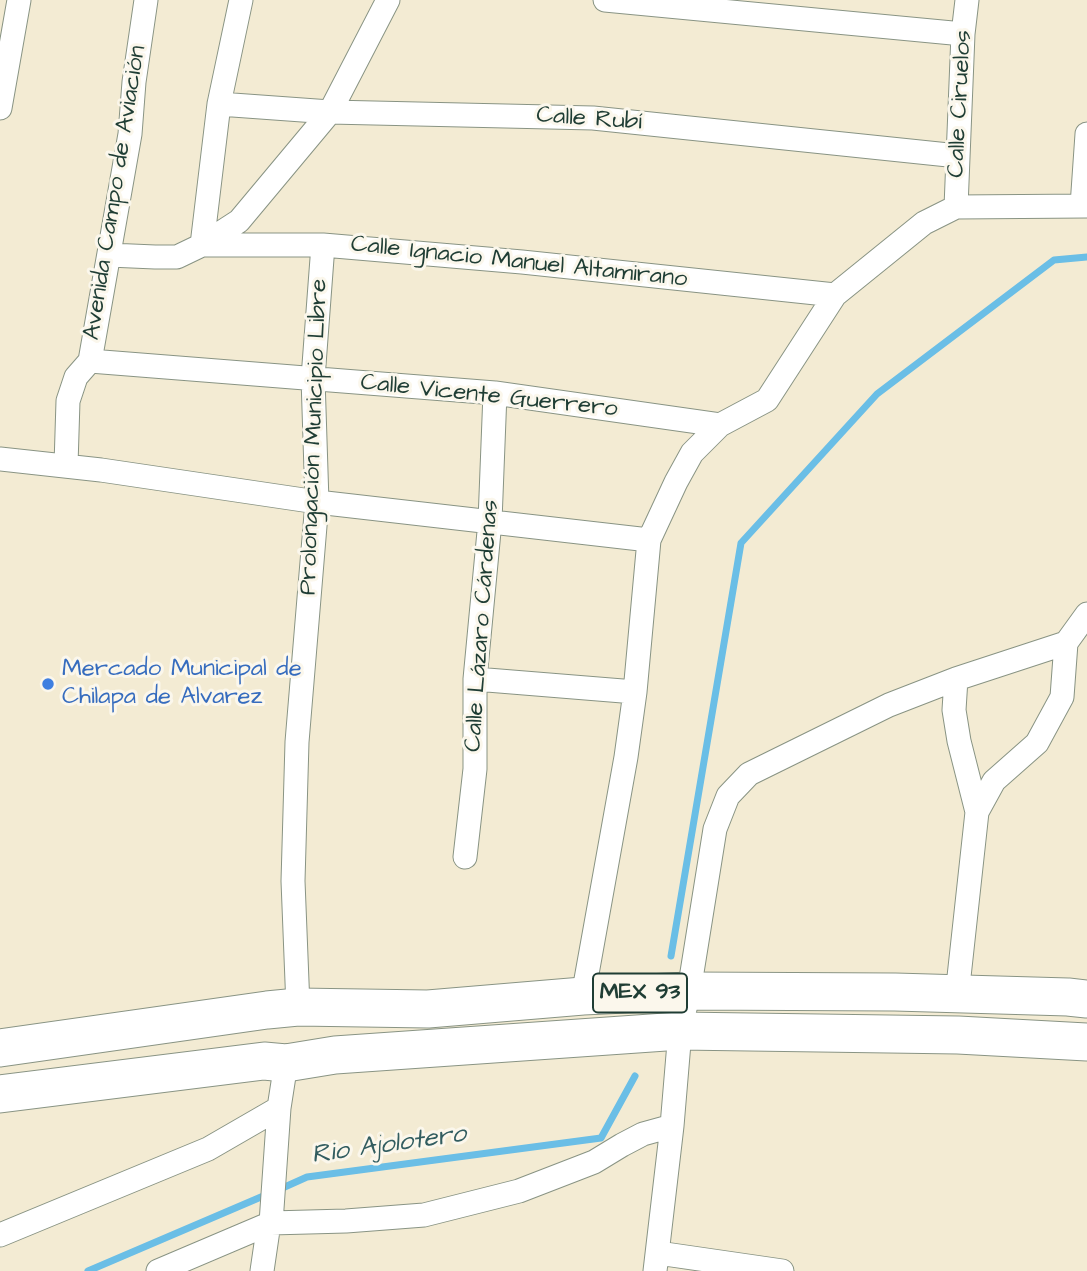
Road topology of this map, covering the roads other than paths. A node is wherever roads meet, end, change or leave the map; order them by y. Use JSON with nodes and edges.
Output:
{"nodes":[{"id":1,"x":19,"y":0,"type":"edge"},
{"id":2,"x":146,"y":0,"type":"edge"},
{"id":3,"x":241,"y":0,"type":"edge"},
{"id":4,"x":388,"y":0,"type":"edge"},
{"id":5,"x":605,"y":0,"type":"edge"},
{"id":6,"x":967,"y":0,"type":"edge"},
{"id":7,"x":963,"y":34,"type":"junction"},
{"id":8,"x":2,"y":85,"type":"edge"},
{"id":9,"x":219,"y":104,"type":"junction"},
{"id":10,"x":0,"y":108,"type":"edge"},
{"id":11,"x":330,"y":112,"type":"junction"},
{"id":12,"x":1087,"y":134,"type":"edge"},
{"id":13,"x":958,"y":156,"type":"junction"},
{"id":14,"x":1084,"y":206,"type":"edge"},
{"id":15,"x":956,"y":208,"type":"junction"},
{"id":16,"x":202,"y":245,"type":"junction"},
{"id":17,"x":323,"y":245,"type":"junction"},
{"id":18,"x":109,"y":255,"type":"junction"},
{"id":19,"x":835,"y":295,"type":"junction"},
{"id":20,"x":90,"y":361,"type":"junction"},
{"id":21,"x":313,"y":379,"type":"junction"},
{"id":22,"x":495,"y":393,"type":"junction"},
{"id":23,"x":720,"y":425,"type":"junction"},
{"id":24,"x":0,"y":458,"type":"edge"},
{"id":25,"x":66,"y":465,"type":"junction"},
{"id":26,"x":317,"y":502,"type":"junction"},
{"id":27,"x":490,"y":521,"type":"junction"},
{"id":28,"x":649,"y":540,"type":"junction"},
{"id":29,"x":1087,"y":614,"type":"edge"},
{"id":30,"x":1066,"y":643,"type":"junction"},
{"id":31,"x":475,"y":679,"type":"junction"},
{"id":32,"x":956,"y":679,"type":"junction"},
{"id":33,"x":635,"y":692,"type":"junction"},
{"id":34,"x":977,"y":811,"type":"junction"},
{"id":35,"x":465,"y":857,"type":"dead end"},
{"id":36,"x":689,"y":991,"type":"junction"},
{"id":37,"x":957,"y":995,"type":"junction"},
{"id":38,"x":583,"y":996,"type":"junction"},
{"id":39,"x":1087,"y":999,"type":"edge"},
{"id":40,"x":296,"y":1008,"type":"junction"},
{"id":41,"x":680,"y":1031,"type":"junction"},
{"id":42,"x":1087,"y":1042,"type":"edge"},
{"id":43,"x":0,"y":1048,"type":"edge"},
{"id":44,"x":335,"y":1055,"type":"junction"},
{"id":45,"x":275,"y":1062,"type":"junction"},
{"id":46,"x":0,"y":1094,"type":"edge"},
{"id":47,"x":279,"y":1108,"type":"junction"},
{"id":48,"x":671,"y":1126,"type":"junction"},
{"id":49,"x":271,"y":1223,"type":"junction"},
{"id":50,"x":0,"y":1235,"type":"edge"},
{"id":51,"x":657,"y":1262,"type":"edge"},
{"id":52,"x":158,"y":1271,"type":"edge"},
{"id":53,"x":262,"y":1271,"type":"edge"},
{"id":54,"x":774,"y":1271,"type":"edge"},
{"id":55,"x":782,"y":1271,"type":"edge"}],
"edges":[{"from":1,"to":8,"type":"street"},
{"from":2,"to":18,"type":"street","name":"Avenida Campo de Aviación"},
{"from":3,"to":9,"type":"street"},
{"from":4,"to":11,"type":"street"},
{"from":5,"to":7,"type":"street"},
{"from":6,"to":7,"type":"street","name":"Calle Ciruelos"},
{"from":7,"to":13,"type":"street","name":"Calle Ciruelos"},
{"from":8,"to":10,"type":"street"},
{"from":9,"to":11,"type":"street","name":"Calle Rubí"},
{"from":9,"to":16,"type":"street"},
{"from":11,"to":13,"type":"street","name":"Calle Rubí"},
{"from":11,"to":16,"type":"street"},
{"from":12,"to":14,"type":"street"},
{"from":13,"to":15,"type":"street","name":"Calle Ciruelos"},
{"from":14,"to":15,"type":"street"},
{"from":15,"to":19,"type":"street"},
{"from":16,"to":17,"type":"street","name":"Calle Ignacio Manuel Altamirano"},
{"from":16,"to":18,"type":"street"},
{"from":17,"to":19,"type":"street","name":"Calle Ignacio Manuel Altamirano"},
{"from":17,"to":21,"type":"street","name":"Prolongación Municipio Libre"},
{"from":18,"to":20,"type":"street","name":"Avenida Campo de Aviación"},
{"from":19,"to":23,"type":"street"},
{"from":20,"to":21,"type":"street","name":"Calle Vicente Guerrero"},
{"from":20,"to":25,"type":"street","name":"Avenida Campo de Aviación"},
{"from":21,"to":22,"type":"street","name":"Calle Vicente Guerrero"},
{"from":21,"to":26,"type":"street","name":"Prolongación Municipio Libre"},
{"from":22,"to":23,"type":"street","name":"Calle Vicente Guerrero"},
{"from":22,"to":27,"type":"street","name":"Calle Lázaro Cárdenas"},
{"from":23,"to":28,"type":"street"},
{"from":24,"to":25,"type":"street"},
{"from":25,"to":26,"type":"street"},
{"from":26,"to":27,"type":"street"},
{"from":26,"to":40,"type":"street","name":"Prolongación Municipio Libre"},
{"from":27,"to":28,"type":"street"},
{"from":27,"to":31,"type":"street","name":"Calle Lázaro Cárdenas"},
{"from":28,"to":33,"type":"street"},
{"from":29,"to":30,"type":"street"},
{"from":30,"to":32,"type":"street"},
{"from":30,"to":34,"type":"street"},
{"from":31,"to":33,"type":"street"},
{"from":31,"to":35,"type":"street","name":"Calle Lázaro Cárdenas"},
{"from":32,"to":34,"type":"street"},
{"from":32,"to":36,"type":"street"},
{"from":33,"to":38,"type":"street"},
{"from":34,"to":37,"type":"street"},
{"from":36,"to":37,"type":"main road","number":"MEX 93"},
{"from":36,"to":38,"type":"main road","number":"MEX 93"},
{"from":36,"to":41,"type":"street"},
{"from":37,"to":39,"type":"main road","number":"MEX 93"},
{"from":38,"to":40,"type":"main road","number":"MEX 93"},
{"from":40,"to":43,"type":"main road","number":"MEX 93"},
{"from":40,"to":44,"type":"main road"},
{"from":40,"to":45,"type":"main road"},
{"from":41,"to":42,"type":"main road","number":"MEX 93"},
{"from":41,"to":44,"type":"main road","number":"MEX 93"},
{"from":41,"to":48,"type":"street"},
{"from":44,"to":45,"type":"main road","number":"MEX 93"},
{"from":45,"to":46,"type":"main road","number":"MEX 93"},
{"from":45,"to":47,"type":"street"},
{"from":47,"to":49,"type":"street"},
{"from":47,"to":50,"type":"street"},
{"from":48,"to":49,"type":"street"},
{"from":48,"to":51,"type":"street"},
{"from":49,"to":52,"type":"street"},
{"from":49,"to":53,"type":"street"},
{"from":51,"to":54,"type":"street"},
{"from":54,"to":55,"type":"street"}]}
